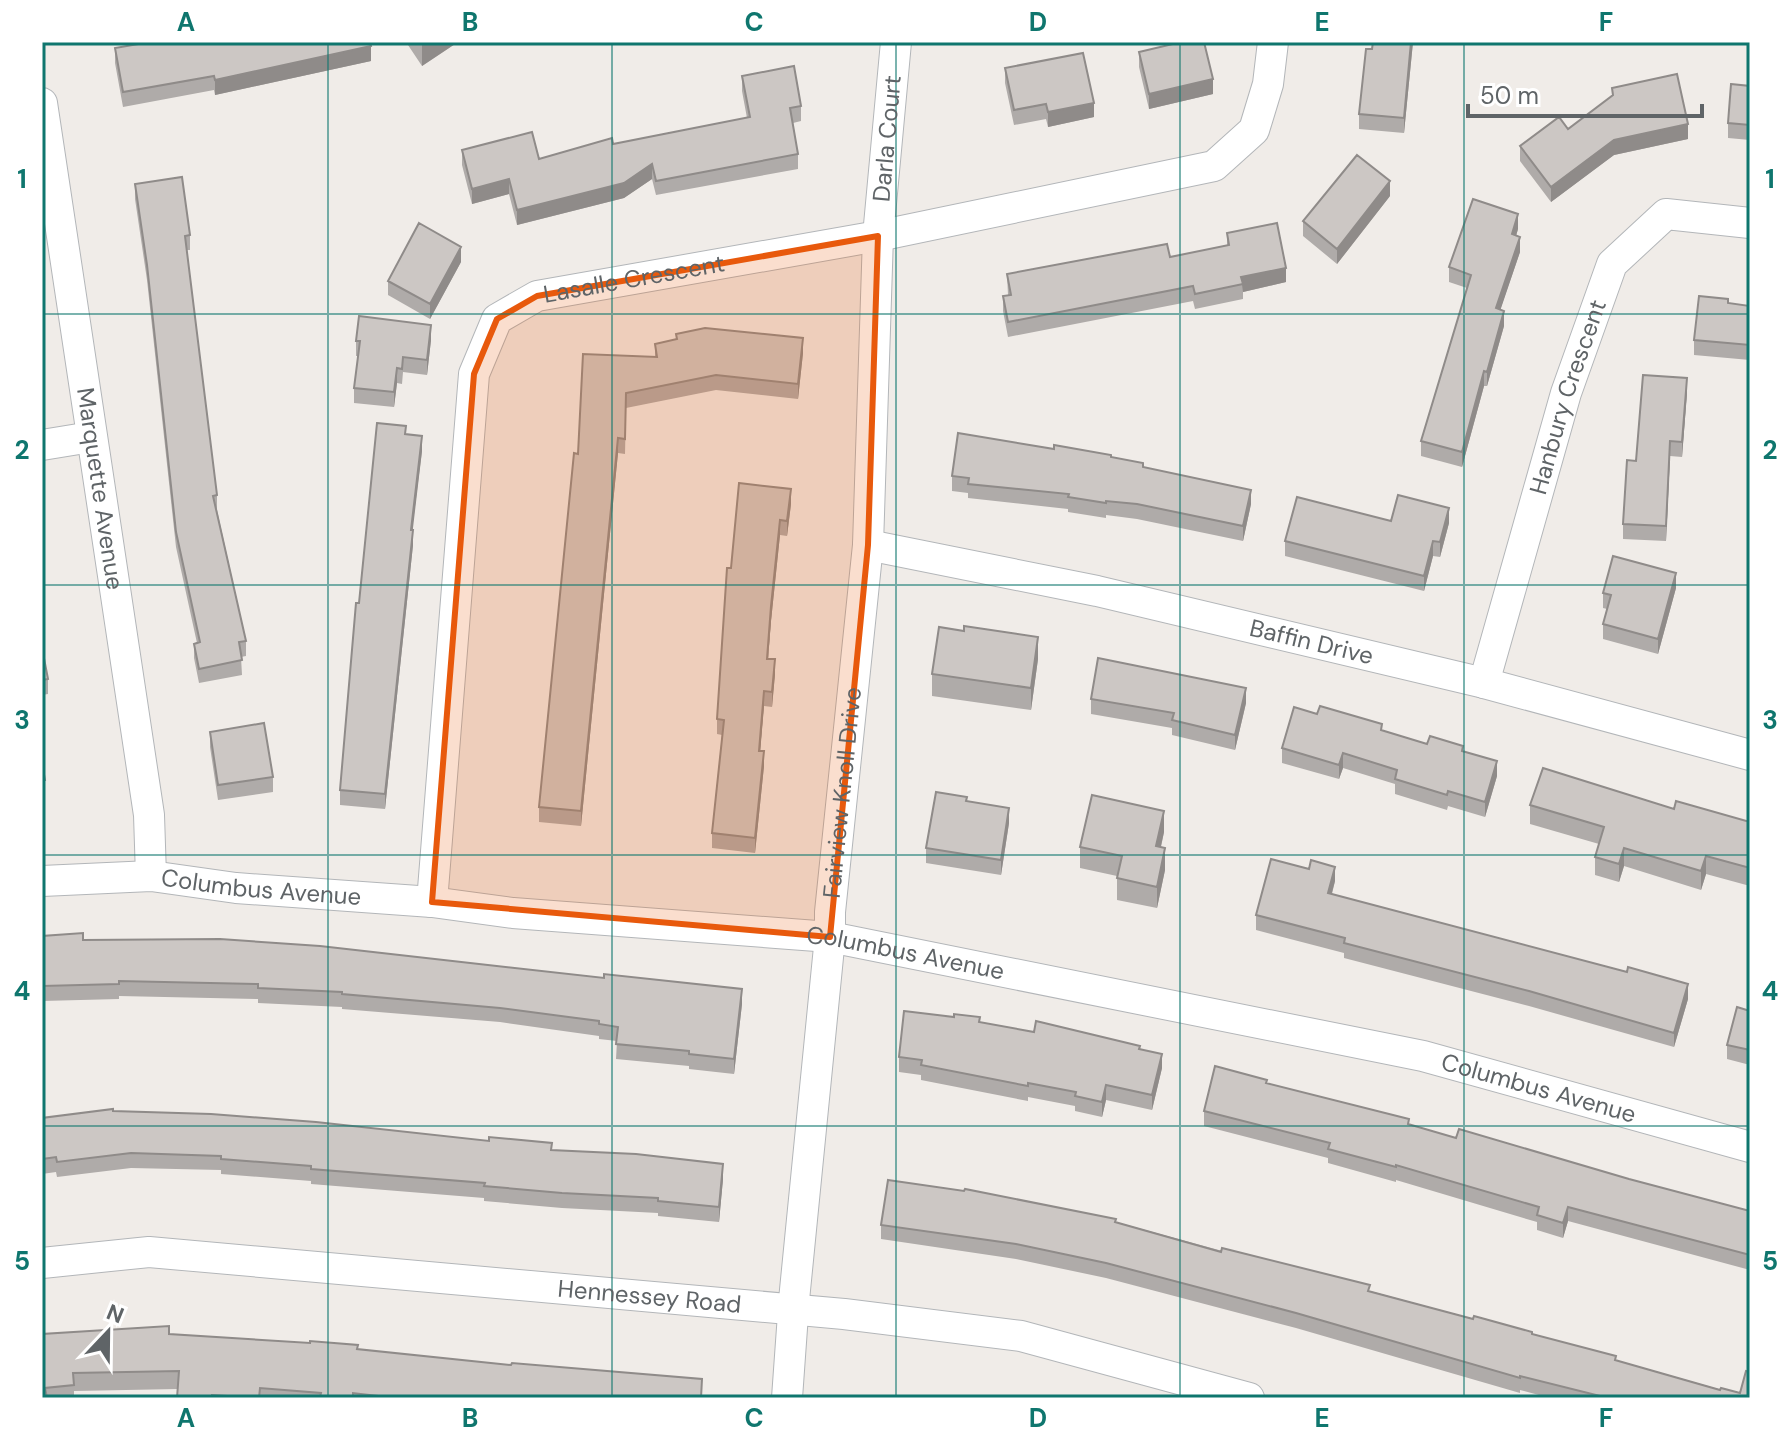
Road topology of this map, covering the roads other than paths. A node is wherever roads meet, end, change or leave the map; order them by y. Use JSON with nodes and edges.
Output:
{"nodes":[{"id":1,"x":896,"y":42,"type":"edge"},
{"id":2,"x":1273,"y":42,"type":"edge"},
{"id":3,"x":42,"y":103,"type":"edge"},
{"id":4,"x":1750,"y":223,"type":"edge"},
{"id":5,"x":878,"y":236,"type":"junction"},
{"id":6,"x":91,"y":437,"type":"junction"},
{"id":7,"x":42,"y":445,"type":"edge"},
{"id":8,"x":868,"y":545,"type":"junction"},
{"id":9,"x":1484,"y":683,"type":"junction"},
{"id":10,"x":1750,"y":755,"type":"edge"},
{"id":11,"x":151,"y":876,"type":"junction"},
{"id":12,"x":42,"y":881,"type":"edge"},
{"id":13,"x":432,"y":902,"type":"junction"},
{"id":14,"x":830,"y":937,"type":"junction"},
{"id":15,"x":1750,"y":1147,"type":"edge"},
{"id":16,"x":42,"y":1263,"type":"edge"},
{"id":17,"x":795,"y":1310,"type":"junction"},
{"id":18,"x":787,"y":1398,"type":"edge"},
{"id":19,"x":1249,"y":1398,"type":"edge"}],
"edges":[{"from":1,"to":5,"type":"street","name":"Darla Court"},
{"from":2,"to":5,"type":"street","name":"Lasalle Crescent"},
{"from":3,"to":6,"type":"street","name":"Marquette Avenue"},
{"from":4,"to":9,"type":"street","name":"Hanbury Crescent"},
{"from":5,"to":8,"type":"street","name":"Fairview Knoll Drive"},
{"from":5,"to":13,"type":"street","name":"Lasalle Crescent"},
{"from":6,"to":7,"type":"street"},
{"from":6,"to":11,"type":"street","name":"Marquette Avenue"},
{"from":8,"to":9,"type":"street","name":"Baffin Drive"},
{"from":8,"to":14,"type":"street","name":"Fairview Knoll Drive"},
{"from":9,"to":10,"type":"street","name":"Baffin Drive"},
{"from":11,"to":12,"type":"street","name":"Columbus Avenue"},
{"from":11,"to":13,"type":"street","name":"Columbus Avenue"},
{"from":13,"to":14,"type":"street","name":"Columbus Avenue"},
{"from":14,"to":15,"type":"street","name":"Columbus Avenue"},
{"from":14,"to":17,"type":"street","name":"Fairview Knoll Drive"},
{"from":16,"to":17,"type":"street","name":"Hennessey Road"},
{"from":17,"to":18,"type":"street","name":"Fairview Knoll Drive"},
{"from":17,"to":19,"type":"street","name":"Hennessey Road"}]}
